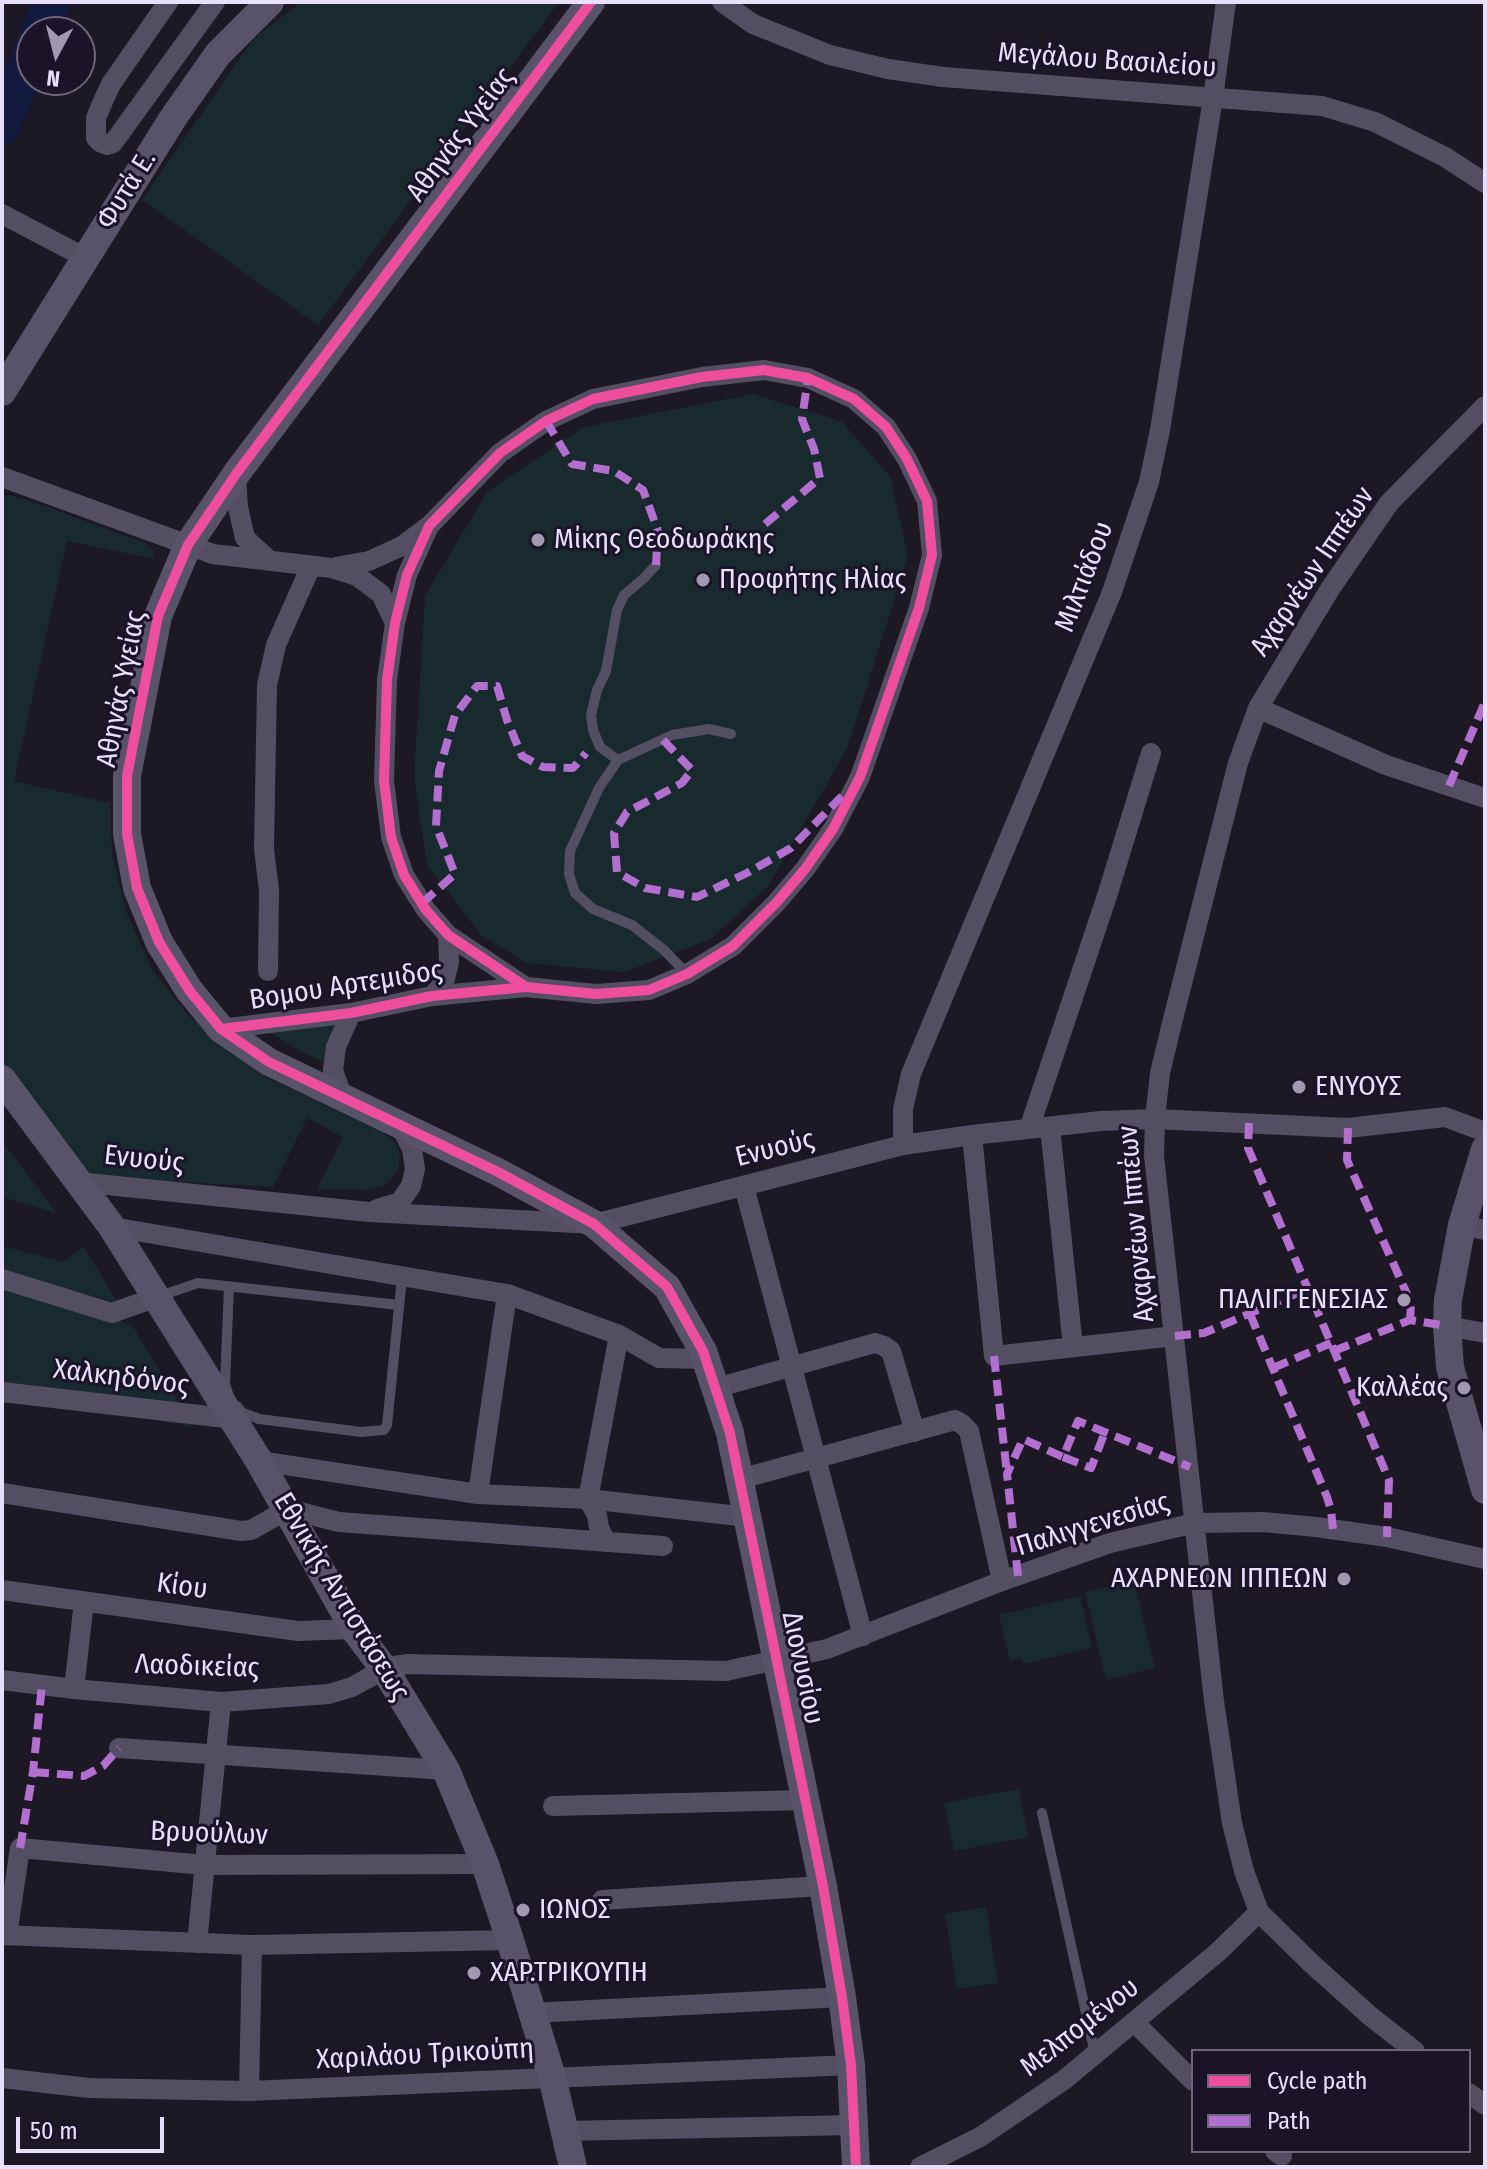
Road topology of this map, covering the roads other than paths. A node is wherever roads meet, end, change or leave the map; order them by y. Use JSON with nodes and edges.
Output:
{"nodes":[{"id":1,"x":168,"y":2,"type":"edge"},
{"id":2,"x":215,"y":2,"type":"edge"},
{"id":3,"x":270,"y":2,"type":"edge"},
{"id":4,"x":591,"y":2,"type":"edge"},
{"id":5,"x":722,"y":2,"type":"edge"},
{"id":6,"x":1226,"y":2,"type":"edge"},
{"id":7,"x":1213,"y":98,"type":"junction"},
{"id":8,"x":1485,"y":183,"type":"edge"},
{"id":9,"x":2,"y":214,"type":"edge"},
{"id":10,"x":84,"y":257,"type":"junction"},
{"id":11,"x":2,"y":392,"type":"edge"},
{"id":12,"x":1485,"y":406,"type":"edge"},
{"id":13,"x":236,"y":474,"type":"junction"},
{"id":14,"x":2,"y":477,"type":"edge"},
{"id":15,"x":429,"y":526,"type":"junction"},
{"id":16,"x":188,"y":545,"type":"junction"},
{"id":17,"x":270,"y":561,"type":"junction"},
{"id":18,"x":656,"y":565,"type":"dead end"},
{"id":19,"x":321,"y":567,"type":"junction"},
{"id":20,"x":395,"y":623,"type":"junction"},
{"id":21,"x":1258,"y":708,"type":"junction"},
{"id":22,"x":731,"y":734,"type":"dead end"},
{"id":23,"x":1151,"y":753,"type":"dead end"},
{"id":24,"x":618,"y":760,"type":"junction"},
{"id":25,"x":1485,"y":798,"type":"edge"},
{"id":26,"x":448,"y":935,"type":"junction"},
{"id":27,"x":268,"y":971,"type":"dead end"},
{"id":28,"x":687,"y":974,"type":"junction"},
{"id":29,"x":526,"y":987,"type":"junction"},
{"id":30,"x":432,"y":996,"type":"junction"},
{"id":31,"x":351,"y":1013,"type":"junction"},
{"id":32,"x":221,"y":1029,"type":"junction"},
{"id":33,"x":2,"y":1079,"type":"edge"},
{"id":34,"x":343,"y":1099,"type":"junction"},
{"id":35,"x":1155,"y":1119,"type":"junction"},
{"id":36,"x":400,"y":1125,"type":"junction"},
{"id":37,"x":1039,"y":1128,"type":"junction"},
{"id":38,"x":1485,"y":1132,"type":"edge"},
{"id":39,"x":972,"y":1135,"type":"junction"},
{"id":40,"x":903,"y":1145,"type":"junction"},
{"id":41,"x":1485,"y":1149,"type":"edge"},
{"id":42,"x":78,"y":1182,"type":"junction"},
{"id":43,"x":744,"y":1186,"type":"junction"},
{"id":44,"x":369,"y":1212,"type":"junction"},
{"id":45,"x":594,"y":1224,"type":"junction"},
{"id":46,"x":112,"y":1227,"type":"junction"},
{"id":47,"x":1474,"y":1227,"type":"edge"},
{"id":48,"x":402,"y":1278,"type":"junction"},
{"id":49,"x":2,"y":1279,"type":"edge"},
{"id":50,"x":229,"y":1286,"type":"junction"},
{"id":51,"x":507,"y":1294,"type":"junction"},
{"id":52,"x":157,"y":1297,"type":"junction"},
{"id":53,"x":399,"y":1305,"type":"junction"},
{"id":54,"x":1447,"y":1326,"type":"junction"},
{"id":55,"x":1485,"y":1333,"type":"edge"},
{"id":56,"x":619,"y":1335,"type":"junction"},
{"id":57,"x":1175,"y":1336,"type":"junction"},
{"id":58,"x":1073,"y":1347,"type":"junction"},
{"id":59,"x":706,"y":1359,"type":"junction"},
{"id":60,"x":793,"y":1368,"type":"junction"},
{"id":61,"x":716,"y":1388,"type":"junction"},
{"id":62,"x":2,"y":1392,"type":"edge"},
{"id":63,"x":234,"y":1419,"type":"junction"},
{"id":64,"x":915,"y":1432,"type":"junction"},
{"id":65,"x":1479,"y":1452,"type":"edge"},
{"id":66,"x":816,"y":1459,"type":"junction"},
{"id":67,"x":259,"y":1461,"type":"junction"},
{"id":68,"x":740,"y":1479,"type":"junction"},
{"id":69,"x":1485,"y":1490,"type":"edge"},
{"id":70,"x":2,"y":1493,"type":"edge"},
{"id":71,"x":478,"y":1494,"type":"junction"},
{"id":72,"x":588,"y":1499,"type":"junction"},
{"id":73,"x":288,"y":1509,"type":"junction"},
{"id":74,"x":748,"y":1517,"type":"junction"},
{"id":75,"x":1195,"y":1523,"type":"junction"},
{"id":76,"x":606,"y":1542,"type":"junction"},
{"id":77,"x":663,"y":1546,"type":"dead end"},
{"id":78,"x":1485,"y":1559,"type":"edge"},
{"id":79,"x":1002,"y":1581,"type":"junction"},
{"id":80,"x":2,"y":1590,"type":"edge"},
{"id":81,"x":84,"y":1602,"type":"junction"},
{"id":82,"x":354,"y":1629,"type":"junction"},
{"id":83,"x":863,"y":1636,"type":"junction"},
{"id":84,"x":776,"y":1661,"type":"junction"},
{"id":85,"x":385,"y":1670,"type":"junction"},
{"id":86,"x":2,"y":1680,"type":"edge"},
{"id":87,"x":74,"y":1689,"type":"junction"},
{"id":88,"x":221,"y":1702,"type":"junction"},
{"id":89,"x":119,"y":1748,"type":"dead end"},
{"id":90,"x":215,"y":1755,"type":"junction"},
{"id":91,"x":446,"y":1770,"type":"junction"},
{"id":92,"x":805,"y":1800,"type":"junction"},
{"id":93,"x":553,"y":1806,"type":"dead end"},
{"id":94,"x":1042,"y":1813,"type":"dead end"},
{"id":95,"x":485,"y":1864,"type":"junction"},
{"id":96,"x":204,"y":1865,"type":"junction"},
{"id":97,"x":823,"y":1886,"type":"junction"},
{"id":98,"x":602,"y":1900,"type":"dead end"},
{"id":99,"x":1259,"y":1912,"type":"junction"},
{"id":100,"x":4,"y":1935,"type":"edge"},
{"id":101,"x":510,"y":1940,"type":"junction"},
{"id":102,"x":197,"y":1943,"type":"junction"},
{"id":103,"x":252,"y":1945,"type":"junction"},
{"id":104,"x":842,"y":1997,"type":"junction"},
{"id":105,"x":532,"y":2013,"type":"junction"},
{"id":106,"x":1134,"y":2022,"type":"junction"},
{"id":107,"x":1412,"y":2049,"type":"edge"},
{"id":108,"x":1095,"y":2054,"type":"junction"},
{"id":109,"x":851,"y":2065,"type":"junction"},
{"id":110,"x":552,"y":2077,"type":"junction"},
{"id":111,"x":2,"y":2078,"type":"edge"},
{"id":112,"x":1191,"y":2079,"type":"edge"},
{"id":113,"x":249,"y":2091,"type":"junction"},
{"id":114,"x":854,"y":2125,"type":"junction"},
{"id":115,"x":564,"y":2131,"type":"junction"},
{"id":116,"x":573,"y":2167,"type":"edge"},
{"id":117,"x":856,"y":2167,"type":"edge"},
{"id":118,"x":920,"y":2167,"type":"edge"}],
"edges":[{"from":1,"to":2,"type":"street"},
{"from":3,"to":10,"type":"street","name":"Φυτά Ε."},
{"from":4,"to":13,"type":"street","name":"Αθηνάς Υγείας"},
{"from":5,"to":7,"type":"street","name":"Μεγάλου Βασιλείου"},
{"from":6,"to":7,"type":"street","name":"Μιλτιάδου"},
{"from":7,"to":8,"type":"street","name":"Μεγάλου Βασιλείου"},
{"from":7,"to":40,"type":"street","name":"Μιλτιάδου"},
{"from":9,"to":10,"type":"street"},
{"from":10,"to":11,"type":"street","name":"Φυτά Ε."},
{"from":12,"to":21,"type":"street","name":"Αχαρνέων Ιππέων"},
{"from":13,"to":16,"type":"street","name":"Αθηνάς Υγείας"},
{"from":13,"to":17,"type":"street"},
{"from":14,"to":16,"type":"street"},
{"from":15,"to":19,"type":"street"},
{"from":15,"to":20,"type":"street"},
{"from":15,"to":28,"type":"street","name":"Βομου Αρτεμιδος"},
{"from":16,"to":17,"type":"street"},
{"from":16,"to":32,"type":"street","name":"Αθηνάς Υγείας"},
{"from":17,"to":19,"type":"street"},
{"from":18,"to":24,"type":"lane"},
{"from":19,"to":20,"type":"street"},
{"from":19,"to":27,"type":"street"},
{"from":20,"to":26,"type":"street"},
{"from":21,"to":25,"type":"street"},
{"from":21,"to":35,"type":"street","name":"Αχαρνέων Ιππέων"},
{"from":22,"to":24,"type":"lane"},
{"from":23,"to":37,"type":"street"},
{"from":24,"to":28,"type":"lane"},
{"from":26,"to":29,"type":"street"},
{"from":26,"to":30,"type":"street"},
{"from":28,"to":29,"type":"street","name":"Βομου Αρτεμιδος"},
{"from":29,"to":30,"type":"street","name":"Βομου Αρτεμιδος"},
{"from":30,"to":31,"type":"street","name":"Βομου Αρτεμιδος"},
{"from":31,"to":32,"type":"street","name":"Βομου Αρτεμιδος"},
{"from":31,"to":34,"type":"street"},
{"from":32,"to":34,"type":"street","name":"Αθηνάς Υγείας"},
{"from":33,"to":42,"type":"street","name":"Εθνικής Αντιστάσεως"},
{"from":34,"to":36,"type":"street","name":"Αθηνάς Υγείας"},
{"from":35,"to":37,"type":"street","name":"Ενυούς"},
{"from":35,"to":38,"type":"street","name":"Ενυούς"},
{"from":35,"to":57,"type":"street","name":"Αχαρνέων Ιππέων"},
{"from":36,"to":44,"type":"street"},
{"from":36,"to":45,"type":"street","name":"Αθηνάς Υγείας"},
{"from":37,"to":39,"type":"street","name":"Ενυούς"},
{"from":37,"to":58,"type":"street"},
{"from":39,"to":40,"type":"street","name":"Ενυούς"},
{"from":39,"to":58,"type":"street"},
{"from":40,"to":43,"type":"street","name":"Ενυούς"},
{"from":41,"to":47,"type":"street"},
{"from":42,"to":44,"type":"street","name":"Ενυούς"},
{"from":42,"to":46,"type":"street","name":"Εθνικής Αντιστάσεως"},
{"from":43,"to":45,"type":"street","name":"Ενυούς"},
{"from":43,"to":60,"type":"street"},
{"from":44,"to":45,"type":"street","name":"Ενυούς"},
{"from":45,"to":59,"type":"street","name":"Διονυσίου"},
{"from":46,"to":48,"type":"street"},
{"from":46,"to":52,"type":"street","name":"Εθνικής Αντιστάσεως"},
{"from":47,"to":54,"type":"street"},
{"from":48,"to":51,"type":"street"},
{"from":48,"to":53,"type":"lane"},
{"from":49,"to":52,"type":"street"},
{"from":50,"to":52,"type":"lane"},
{"from":50,"to":53,"type":"lane"},
{"from":50,"to":53,"type":"lane"},
{"from":51,"to":56,"type":"street"},
{"from":51,"to":71,"type":"street"},
{"from":52,"to":63,"type":"street","name":"Εθνικής Αντιστάσεως"},
{"from":54,"to":55,"type":"street"},
{"from":54,"to":65,"type":"street"},
{"from":56,"to":59,"type":"street"},
{"from":56,"to":72,"type":"street"},
{"from":57,"to":58,"type":"street"},
{"from":57,"to":75,"type":"street","name":"Αχαρνέων Ιππέων"},
{"from":59,"to":61,"type":"street","name":"Διονυσίου"},
{"from":60,"to":61,"type":"street"},
{"from":60,"to":64,"type":"street"},
{"from":60,"to":66,"type":"street"},
{"from":61,"to":68,"type":"street","name":"Διονυσίου"},
{"from":62,"to":63,"type":"street","name":"Χαλκηδόνος"},
{"from":63,"to":67,"type":"street","name":"Εθνικής Αντιστάσεως"},
{"from":64,"to":66,"type":"street"},
{"from":64,"to":79,"type":"street"},
{"from":65,"to":69,"type":"street"},
{"from":66,"to":68,"type":"street"},
{"from":66,"to":83,"type":"street"},
{"from":67,"to":71,"type":"street"},
{"from":67,"to":73,"type":"street","name":"Εθνικής Αντιστάσεως"},
{"from":68,"to":74,"type":"street","name":"Διονυσίου"},
{"from":70,"to":73,"type":"street"},
{"from":71,"to":72,"type":"street"},
{"from":72,"to":74,"type":"street"},
{"from":72,"to":76,"type":"street"},
{"from":73,"to":76,"type":"street"},
{"from":73,"to":82,"type":"street","name":"Εθνικής Αντιστάσεως"},
{"from":74,"to":84,"type":"street","name":"Διονυσίου"},
{"from":75,"to":78,"type":"street","name":"Παλιγγενεσίας"},
{"from":75,"to":79,"type":"street","name":"Παλιγγενεσίας"},
{"from":75,"to":99,"type":"street","name":"Αχαρνέων Ιππέων"},
{"from":76,"to":77,"type":"street"},
{"from":79,"to":83,"type":"street","name":"Παλιγγενεσίας"},
{"from":80,"to":81,"type":"street","name":"Κίου"},
{"from":81,"to":82,"type":"street","name":"Κίου"},
{"from":81,"to":87,"type":"street"},
{"from":82,"to":85,"type":"street","name":"Εθνικής Αντιστάσεως"},
{"from":83,"to":84,"type":"street","name":"Παλιγγενεσίας"},
{"from":84,"to":85,"type":"street","name":"Λαοδικείας"},
{"from":84,"to":92,"type":"street","name":"Διονυσίου"},
{"from":85,"to":88,"type":"street","name":"Λαοδικείας"},
{"from":85,"to":91,"type":"street","name":"Εθνικής Αντιστάσεως"},
{"from":86,"to":87,"type":"street","name":"Λαοδικείας"},
{"from":87,"to":88,"type":"street","name":"Λαοδικείας"},
{"from":88,"to":90,"type":"street"},
{"from":89,"to":90,"type":"street"},
{"from":90,"to":91,"type":"street"},
{"from":90,"to":96,"type":"street"},
{"from":91,"to":95,"type":"street","name":"Εθνικής Αντιστάσεως"},
{"from":92,"to":93,"type":"street"},
{"from":92,"to":97,"type":"street","name":"Διονυσίου"},
{"from":94,"to":108,"type":"lane"},
{"from":95,"to":96,"type":"street","name":"Βρυούλων"},
{"from":95,"to":101,"type":"street","name":"Εθνικής Αντιστάσεως"},
{"from":96,"to":100,"type":"street","name":"Βρυούλων"},
{"from":96,"to":102,"type":"street"},
{"from":97,"to":98,"type":"street"},
{"from":97,"to":104,"type":"street","name":"Διονυσίου"},
{"from":99,"to":106,"type":"street","name":"Μελπομένου"},
{"from":99,"to":107,"type":"street","name":"Αχαρνέων Ιππέων"},
{"from":100,"to":102,"type":"street"},
{"from":101,"to":103,"type":"street"},
{"from":101,"to":105,"type":"street","name":"Εθνικής Αντιστάσεως"},
{"from":102,"to":103,"type":"street"},
{"from":103,"to":113,"type":"street"},
{"from":104,"to":105,"type":"street"},
{"from":104,"to":109,"type":"street","name":"Διονυσίου"},
{"from":105,"to":110,"type":"street","name":"Εθνικής Αντιστάσεως"},
{"from":106,"to":108,"type":"street","name":"Μελπομένου"},
{"from":106,"to":112,"type":"street"},
{"from":108,"to":118,"type":"street","name":"Μελπομένου"},
{"from":109,"to":110,"type":"street","name":"Χαριλάου Τρικούπη"},
{"from":109,"to":114,"type":"street","name":"Διονυσίου"},
{"from":110,"to":113,"type":"street","name":"Χαριλάου Τρικούπη"},
{"from":110,"to":115,"type":"street","name":"Εθνικής Αντιστάσεως"},
{"from":111,"to":113,"type":"street","name":"Χαριλάου Τρικούπη"},
{"from":114,"to":115,"type":"street"},
{"from":114,"to":117,"type":"street","name":"Διονυσίου"},
{"from":115,"to":116,"type":"street","name":"Εθνικής Αντιστάσεως"}]}
